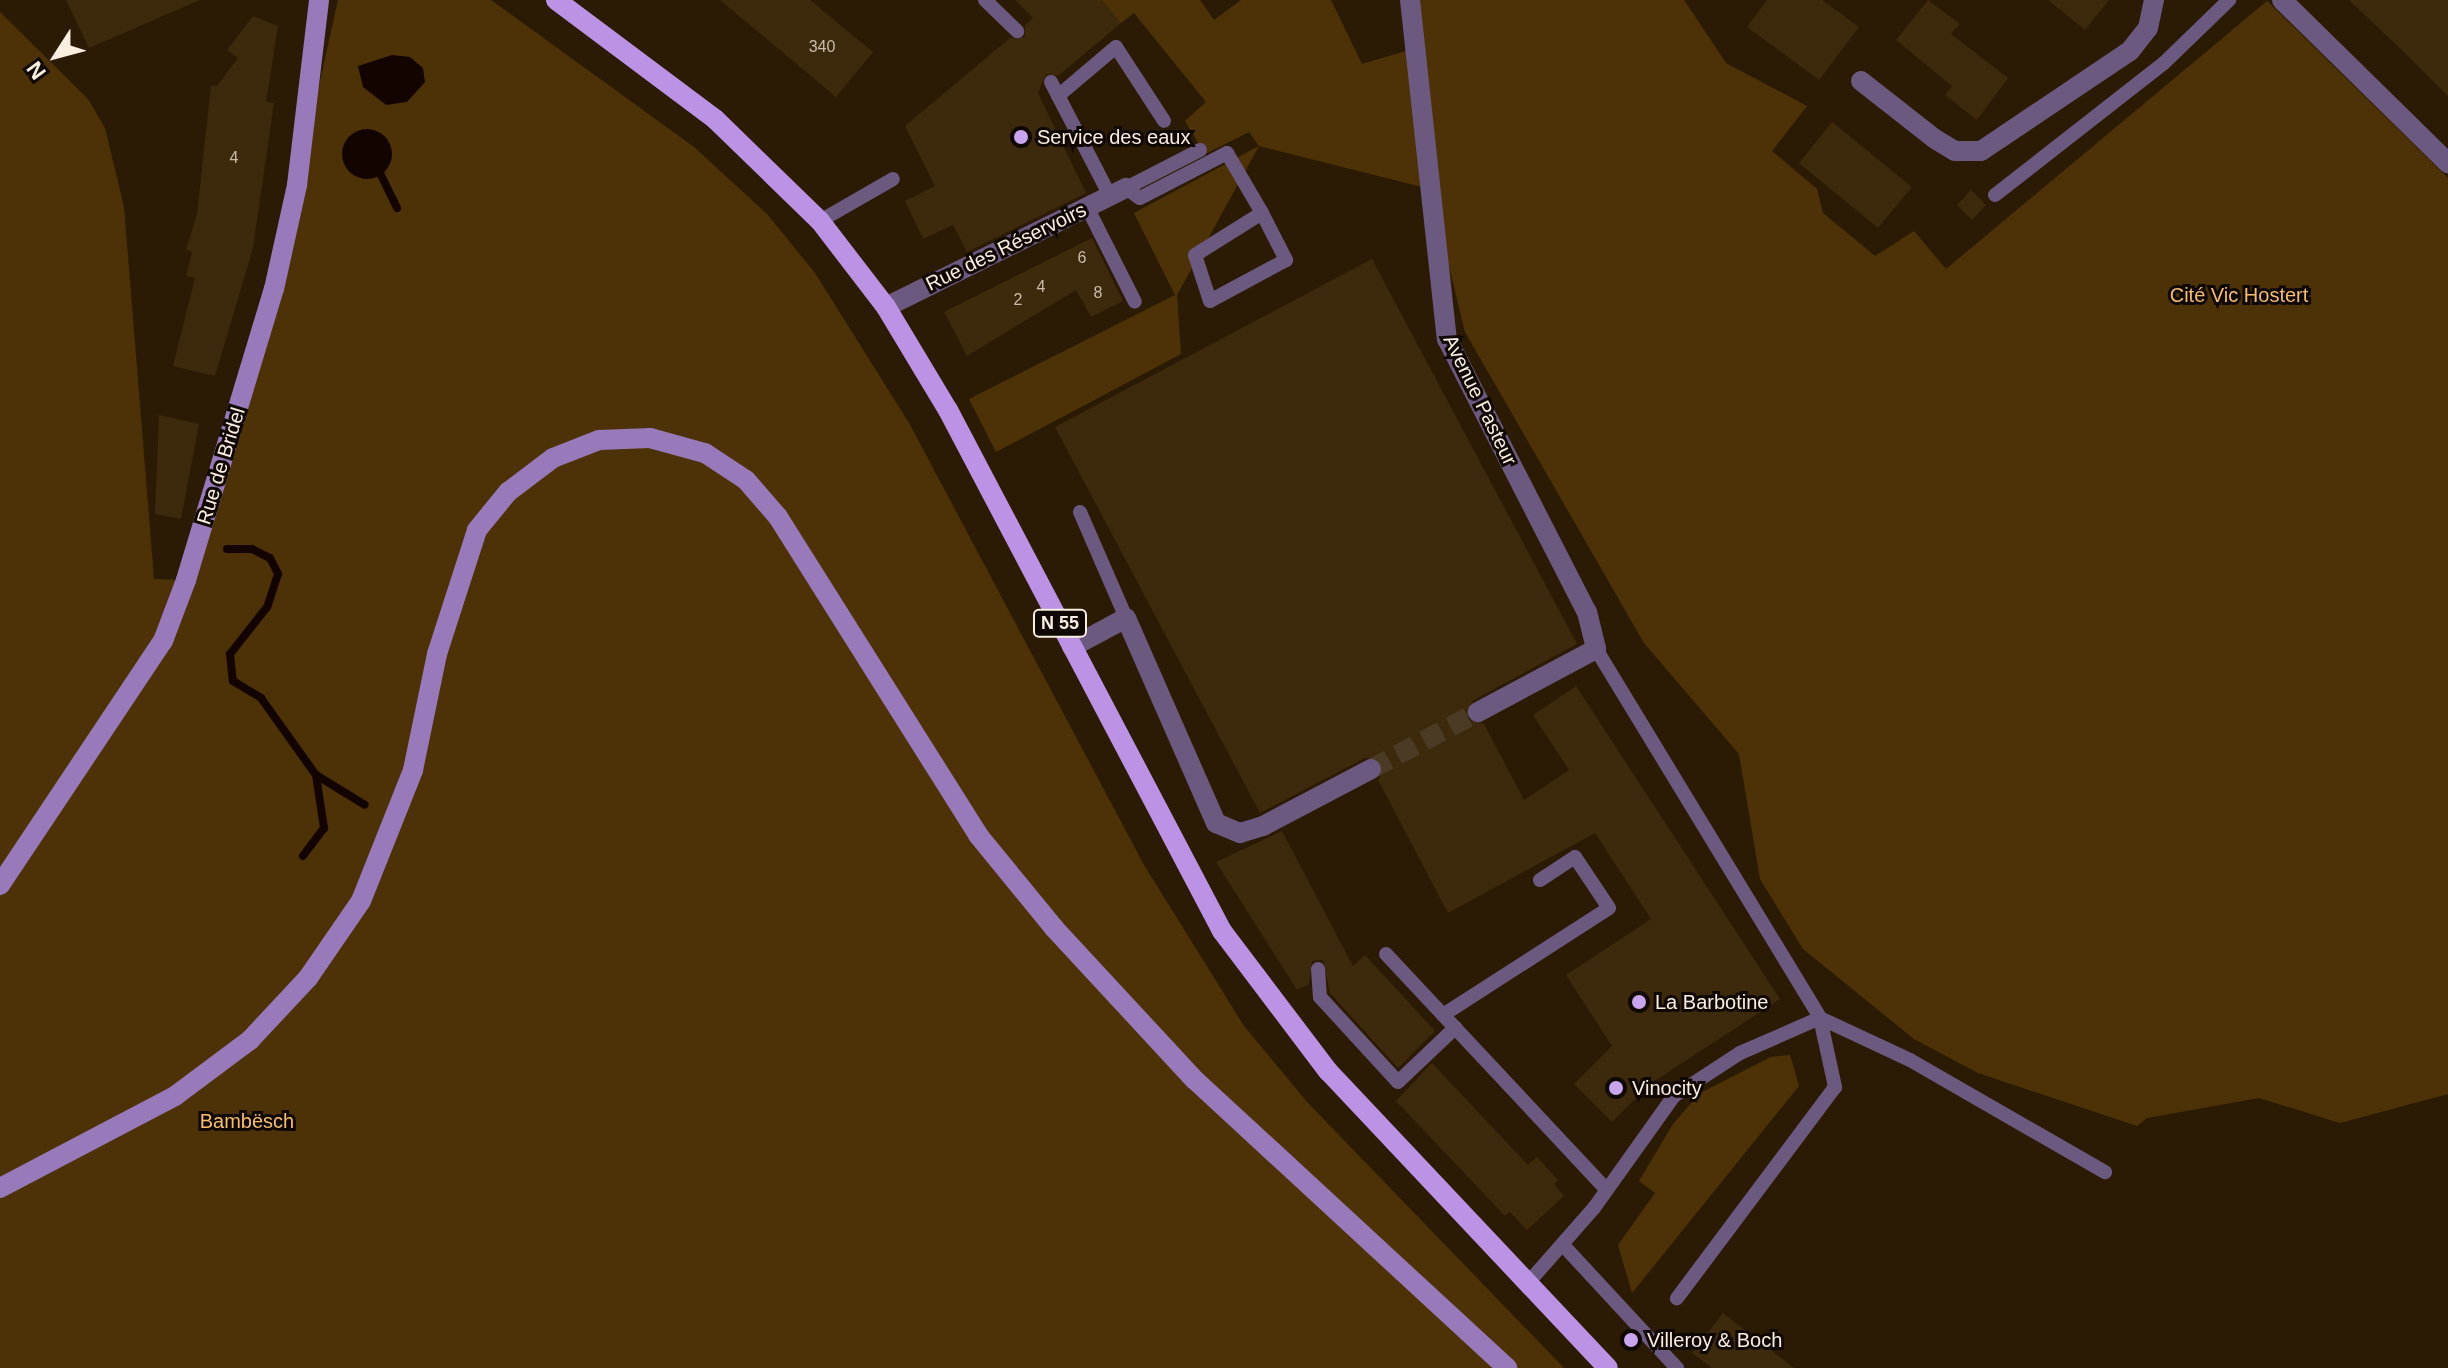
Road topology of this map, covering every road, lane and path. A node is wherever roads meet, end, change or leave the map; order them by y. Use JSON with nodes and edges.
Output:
{"nodes":[{"id":1,"x":319,"y":0,"type":"edge"},
{"id":2,"x":556,"y":0,"type":"edge"},
{"id":3,"x":985,"y":0,"type":"edge"},
{"id":4,"x":1410,"y":0,"type":"edge"},
{"id":5,"x":2154,"y":0,"type":"edge"},
{"id":6,"x":2229,"y":0,"type":"edge"},
{"id":7,"x":2282,"y":0,"type":"edge"},
{"id":8,"x":1017,"y":31,"type":"dead end"},
{"id":9,"x":1861,"y":81,"type":"dead end"},
{"id":10,"x":1051,"y":82,"type":"dead end"},
{"id":11,"x":1058,"y":96,"type":"junction"},
{"id":12,"x":1164,"y":121,"type":"dead end"},
{"id":13,"x":1200,"y":150,"type":"dead end"},
{"id":14,"x":2448,"y":163,"type":"edge"},
{"id":15,"x":893,"y":179,"type":"dead end"},
{"id":16,"x":1118,"y":192,"type":"junction"},
{"id":17,"x":1995,"y":195,"type":"dead end"},
{"id":18,"x":1087,"y":207,"type":"junction"},
{"id":19,"x":1262,"y":213,"type":"junction"},
{"id":20,"x":820,"y":221,"type":"junction"},
{"id":21,"x":1135,"y":302,"type":"dead end"},
{"id":22,"x":886,"y":307,"type":"junction"},
{"id":23,"x":1080,"y":512,"type":"dead end"},
{"id":24,"x":1126,"y":618,"type":"junction"},
{"id":25,"x":1072,"y":647,"type":"junction"},
{"id":26,"x":1596,"y":649,"type":"junction"},
{"id":27,"x":1478,"y":712,"type":"tunnel mouth"},
{"id":28,"x":1371,"y":769,"type":"tunnel mouth"},
{"id":29,"x":1540,"y":880,"type":"dead end"},
{"id":30,"x":0,"y":885,"type":"edge"},
{"id":31,"x":1386,"y":954,"type":"dead end"},
{"id":32,"x":1318,"y":969,"type":"dead end"},
{"id":33,"x":1443,"y":1015,"type":"junction"},
{"id":34,"x":1820,"y":1018,"type":"junction"},
{"id":35,"x":1455,"y":1028,"type":"junction"},
{"id":36,"x":2105,"y":1172,"type":"dead end"},
{"id":37,"x":0,"y":1188,"type":"edge"},
{"id":38,"x":1607,"y":1190,"type":"junction"},
{"id":39,"x":1563,"y":1245,"type":"junction"},
{"id":40,"x":1528,"y":1283,"type":"junction"},
{"id":41,"x":1677,"y":1298,"type":"dead end"},
{"id":42,"x":1507,"y":1368,"type":"edge"},
{"id":43,"x":1608,"y":1368,"type":"edge"},
{"id":44,"x":1677,"y":1368,"type":"edge"}],
"edges":[{"from":1,"to":30,"type":"main road","name":"Rue de Bridel"},
{"from":2,"to":20,"type":"main road","number":"N 55"},
{"from":3,"to":8,"type":"lane"},
{"from":4,"to":26,"type":"street","name":"Avenue Pasteur"},
{"from":5,"to":9,"type":"street"},
{"from":6,"to":17,"type":"lane"},
{"from":7,"to":14,"type":"street"},
{"from":10,"to":11,"type":"lane"},
{"from":11,"to":12,"type":"lane"},
{"from":11,"to":16,"type":"lane"},
{"from":13,"to":16,"type":"lane"},
{"from":15,"to":20,"type":"lane"},
{"from":16,"to":18,"type":"street","name":"Rue des Réservoirs"},
{"from":16,"to":19,"type":"lane"},
{"from":18,"to":21,"type":"lane"},
{"from":18,"to":22,"type":"street","name":"Rue des Réservoirs"},
{"from":19,"to":19,"type":"lane"},
{"from":20,"to":22,"type":"main road","number":"N 55"},
{"from":22,"to":25,"type":"main road","number":"N 55"},
{"from":23,"to":24,"type":"lane"},
{"from":24,"to":25,"type":"street"},
{"from":24,"to":28,"type":"street"},
{"from":25,"to":40,"type":"main road","number":"N 55"},
{"from":26,"to":27,"type":"street"},
{"from":26,"to":34,"type":"lane"},
{"from":29,"to":33,"type":"lane"},
{"from":31,"to":33,"type":"lane"},
{"from":32,"to":35,"type":"lane"},
{"from":33,"to":35,"type":"lane"},
{"from":34,"to":36,"type":"lane"},
{"from":34,"to":38,"type":"lane"},
{"from":34,"to":41,"type":"lane"},
{"from":35,"to":38,"type":"lane"},
{"from":37,"to":42,"type":"main road"},
{"from":38,"to":39,"type":"lane"},
{"from":39,"to":40,"type":"lane"},
{"from":39,"to":44,"type":"lane"},
{"from":40,"to":43,"type":"main road","number":"N 55"}]}
